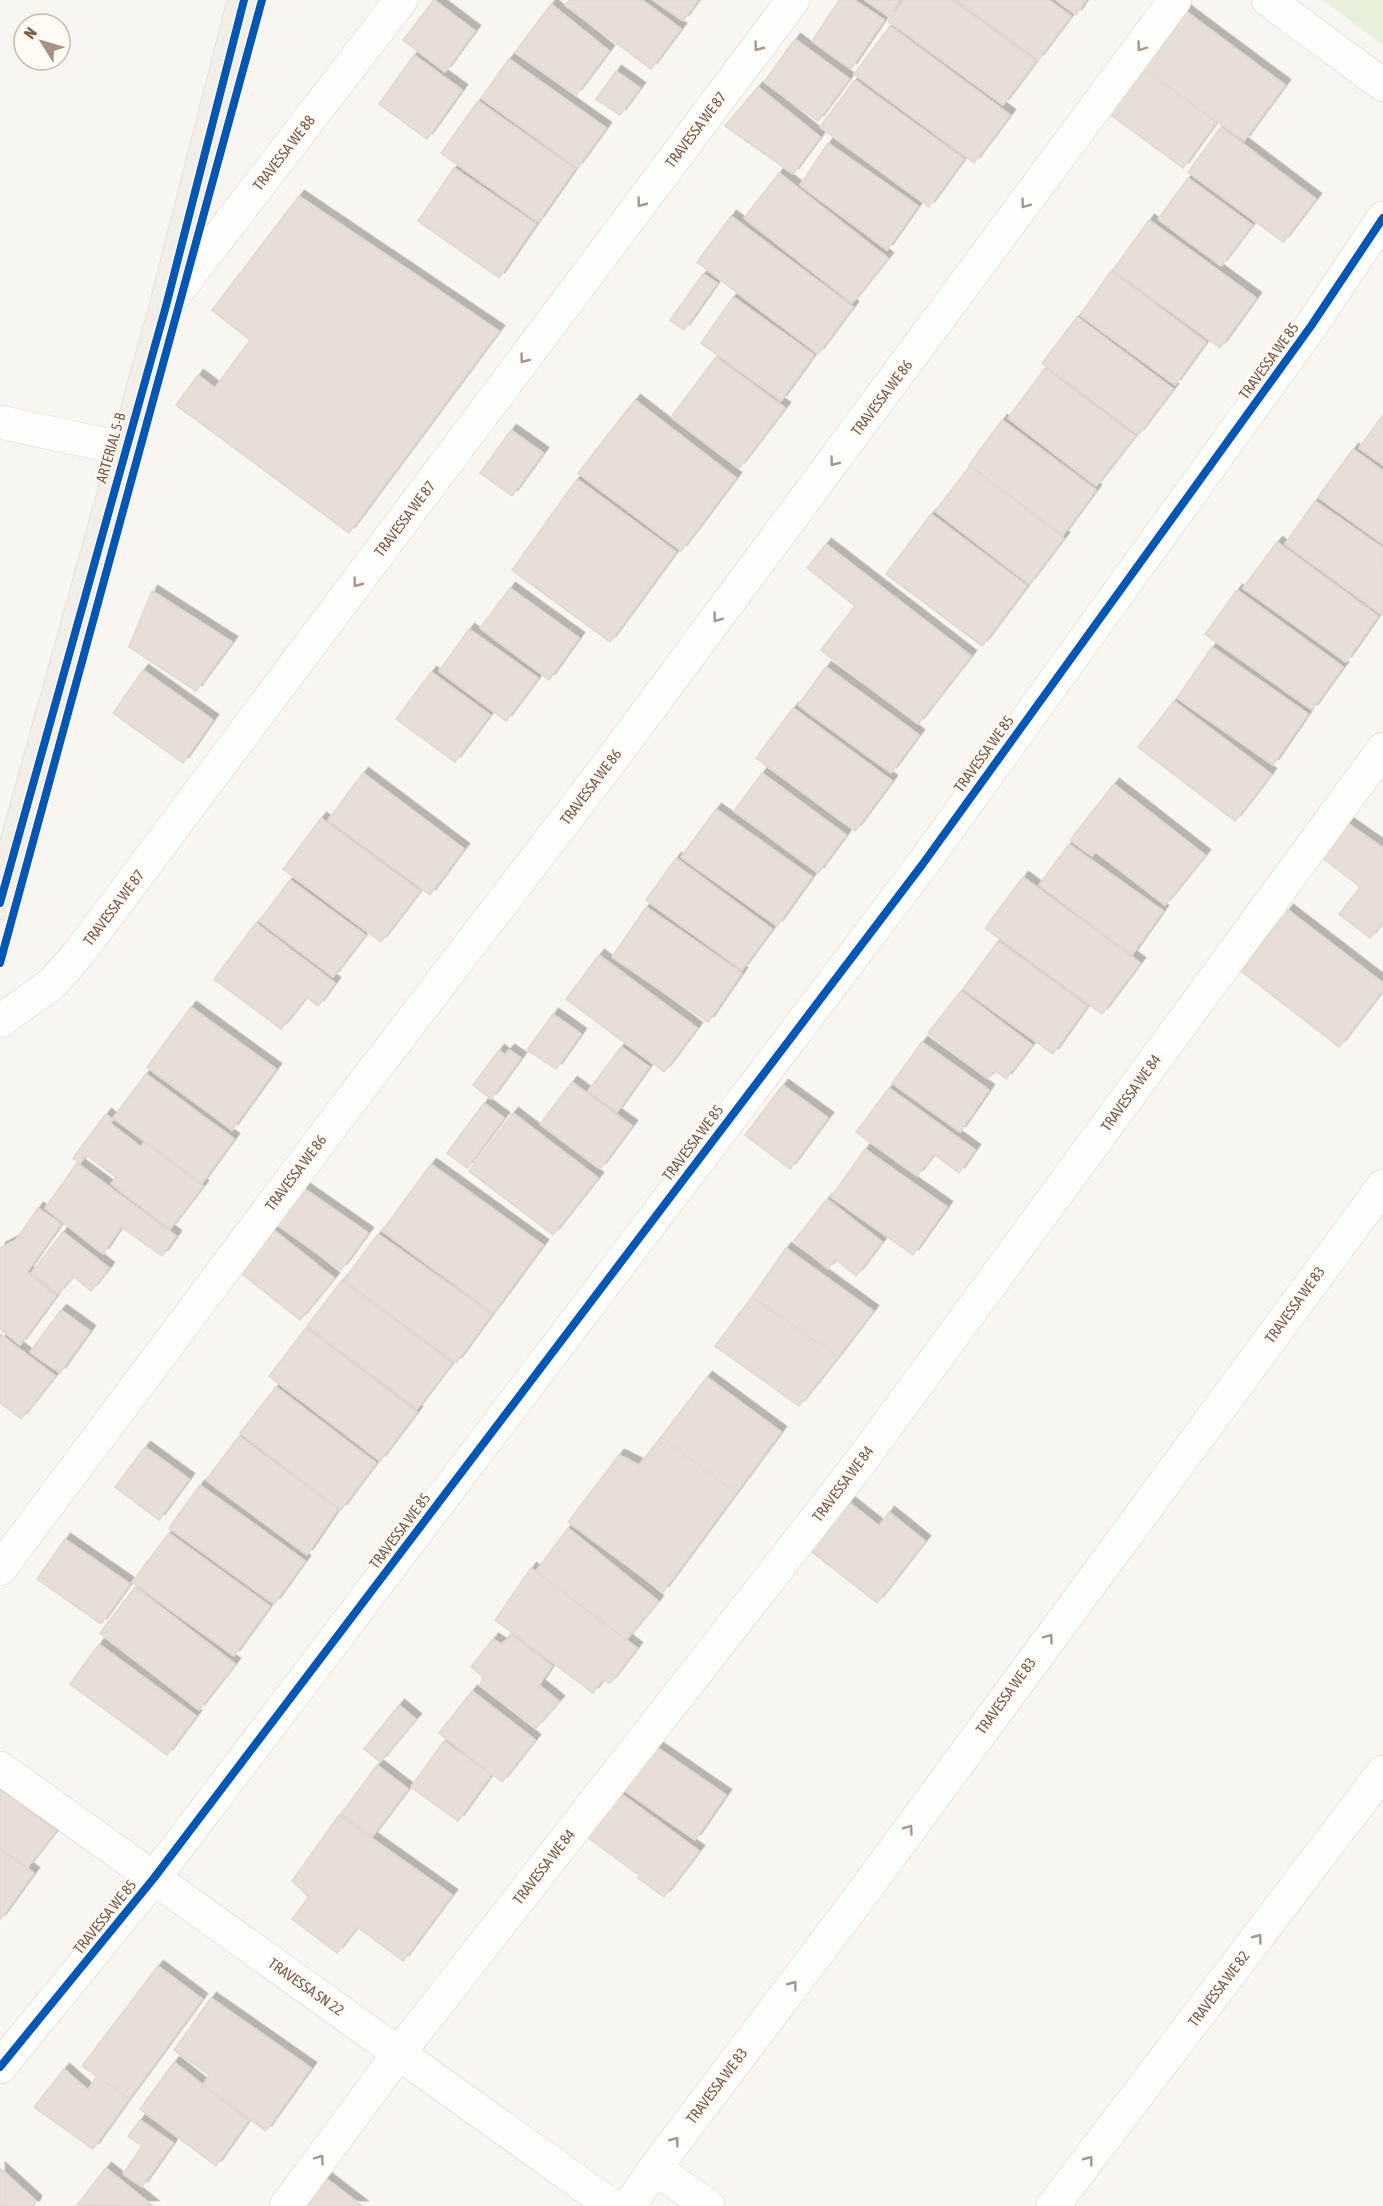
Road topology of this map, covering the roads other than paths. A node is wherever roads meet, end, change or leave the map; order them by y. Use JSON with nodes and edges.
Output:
{"nodes":[{"id":1,"x":244,"y":0,"type":"edge"},
{"id":2,"x":401,"y":0,"type":"edge"},
{"id":3,"x":793,"y":0,"type":"edge"},
{"id":4,"x":1176,"y":0,"type":"edge"},
{"id":5,"x":1268,"y":0,"type":"edge"},
{"id":6,"x":1383,"y":85,"type":"edge"},
{"id":7,"x":1383,"y":218,"type":"edge"},
{"id":8,"x":166,"y":306,"type":"junction"},
{"id":9,"x":0,"y":422,"type":"edge"},
{"id":10,"x":125,"y":449,"type":"junction"},
{"id":11,"x":1383,"y":749,"type":"edge"},
{"id":12,"x":0,"y":903,"type":"edge"},
{"id":13,"x":0,"y":1021,"type":"edge"},
{"id":14,"x":1383,"y":1186,"type":"edge"},
{"id":15,"x":0,"y":1569,"type":"edge"},
{"id":16,"x":0,"y":1768,"type":"edge"},
{"id":17,"x":1383,"y":1772,"type":"edge"},
{"id":18,"x":153,"y":1878,"type":"junction"},
{"id":19,"x":399,"y":2053,"type":"junction"},
{"id":20,"x":0,"y":2067,"type":"edge"},
{"id":21,"x":655,"y":2168,"type":"junction"},
{"id":22,"x":286,"y":2206,"type":"edge"},
{"id":23,"x":612,"y":2206,"type":"edge"},
{"id":24,"x":629,"y":2206,"type":"edge"},
{"id":25,"x":708,"y":2206,"type":"edge"},
{"id":26,"x":1053,"y":2206,"type":"edge"}],
"edges":[{"from":1,"to":8,"type":"main road","name":"ARTERIAL 5-B"},
{"from":2,"to":8,"type":"street","name":"TRAVESSA WE 88"},
{"from":3,"to":13,"type":"street","name":"TRAVESSA WE 87","one_way":true},
{"from":4,"to":15,"type":"street","name":"TRAVESSA WE 86","one_way":true},
{"from":5,"to":6,"type":"street"},
{"from":7,"to":18,"type":"street","name":"TRAVESSA WE 85"},
{"from":8,"to":10,"type":"main road","name":"ARTERIAL 5-B"},
{"from":9,"to":10,"type":"street"},
{"from":10,"to":12,"type":"main road","name":"ARTERIAL 5-B"},
{"from":11,"to":19,"type":"street","name":"TRAVESSA WE 84"},
{"from":21,"to":14,"type":"street","name":"TRAVESSA WE 83","one_way":true},
{"from":16,"to":18,"type":"street","name":"TRAVESSA SN 22"},
{"from":26,"to":17,"type":"street","name":"TRAVESSA WE 82","one_way":true},
{"from":18,"to":19,"type":"street","name":"TRAVESSA SN 22"},
{"from":18,"to":20,"type":"street","name":"TRAVESSA WE 85"},
{"from":22,"to":19,"type":"street","name":"TRAVESSA WE 84","one_way":true},
{"from":19,"to":23,"type":"street","name":"TRAVESSA SN 22"},
{"from":21,"to":24,"type":"street","name":"TRAVESSA WE 83"},
{"from":21,"to":25,"type":"street"}]}
